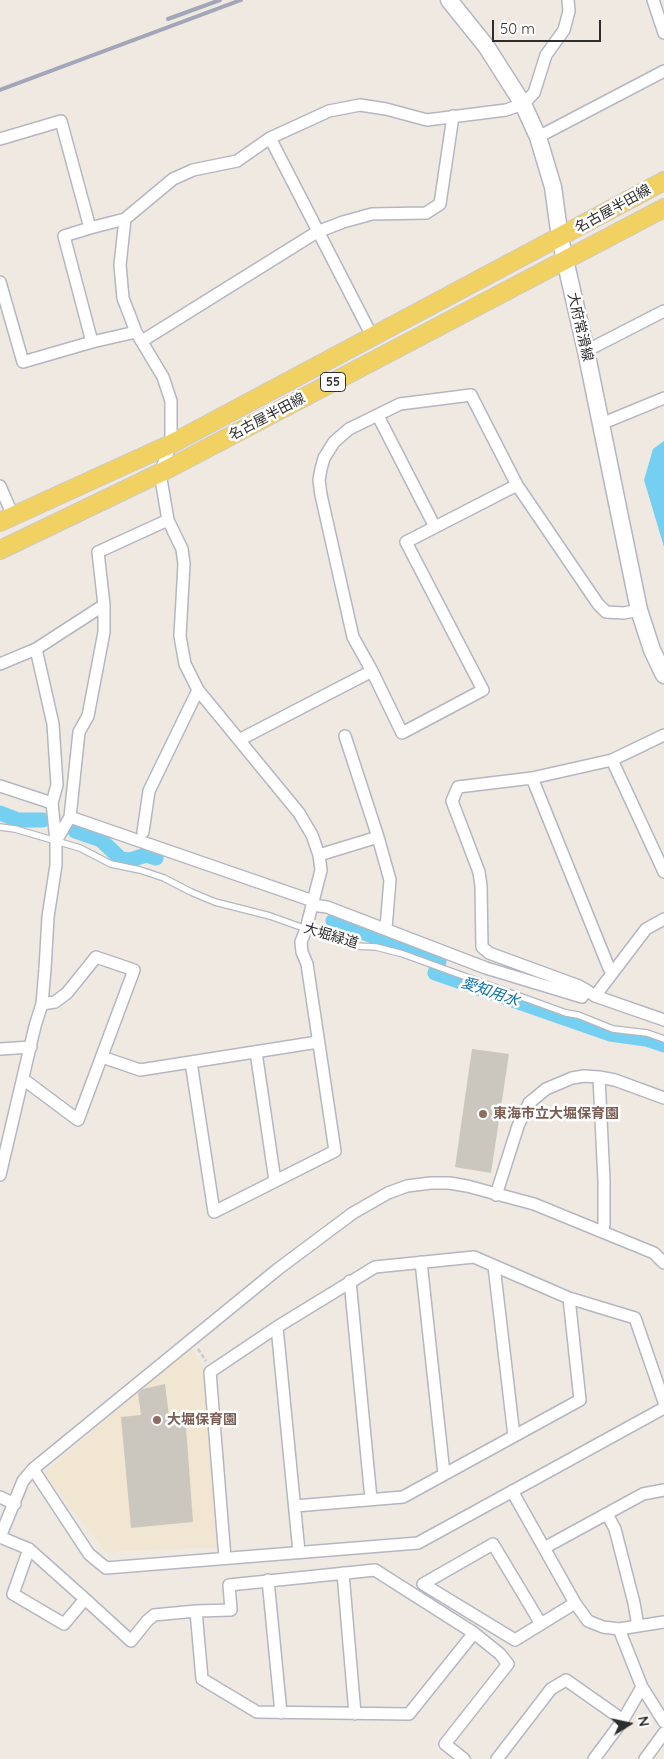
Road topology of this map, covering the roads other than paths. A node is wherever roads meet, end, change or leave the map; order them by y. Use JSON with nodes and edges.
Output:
{"nodes":[{"id":1,"x":449,"y":0,"type":"edge"},
{"id":2,"x":568,"y":0,"type":"edge"},
{"id":3,"x":653,"y":0,"type":"edge"},
{"id":4,"x":664,"y":33,"type":"edge"},
{"id":5,"x":664,"y":71,"type":"edge"},
{"id":6,"x":523,"y":104,"type":"junction"},
{"id":7,"x":453,"y":116,"type":"junction"},
{"id":8,"x":538,"y":137,"type":"junction"},
{"id":9,"x":0,"y":138,"type":"edge"},
{"id":10,"x":270,"y":138,"type":"junction"},
{"id":11,"x":664,"y":182,"type":"edge"},
{"id":12,"x":664,"y":208,"type":"edge"},
{"id":13,"x":125,"y":219,"type":"junction"},
{"id":14,"x":90,"y":228,"type":"junction"},
{"id":15,"x":318,"y":232,"type":"junction"},
{"id":16,"x":560,"y":238,"type":"junction"},
{"id":17,"x":565,"y":260,"type":"junction"},
{"id":18,"x":0,"y":282,"type":"edge"},
{"id":19,"x":664,"y":311,"type":"edge"},
{"id":20,"x":372,"y":336,"type":"junction"},
{"id":21,"x":139,"y":337,"type":"junction"},
{"id":22,"x":92,"y":342,"type":"junction"},
{"id":23,"x":586,"y":350,"type":"junction"},
{"id":24,"x":664,"y":398,"type":"edge"},
{"id":25,"x":378,"y":416,"type":"junction"},
{"id":26,"x":601,"y":424,"type":"junction"},
{"id":27,"x":171,"y":444,"type":"junction"},
{"id":28,"x":160,"y":473,"type":"junction"},
{"id":29,"x":517,"y":485,"type":"junction"},
{"id":30,"x":0,"y":486,"type":"edge"},
{"id":31,"x":6,"y":519,"type":"edge"},
{"id":32,"x":168,"y":520,"type":"junction"},
{"id":33,"x":435,"y":527,"type":"junction"},
{"id":34,"x":0,"y":550,"type":"edge"},
{"id":35,"x":104,"y":605,"type":"junction"},
{"id":36,"x":639,"y":610,"type":"junction"},
{"id":37,"x":36,"y":649,"type":"junction"},
{"id":38,"x":0,"y":664,"type":"edge"},
{"id":39,"x":372,"y":671,"type":"junction"},
{"id":40,"x":664,"y":675,"type":"edge"},
{"id":41,"x":198,"y":690,"type":"junction"},
{"id":42,"x":345,"y":736,"type":"dead end"},
{"id":43,"x":664,"y":736,"type":"edge"},
{"id":44,"x":239,"y":740,"type":"junction"},
{"id":45,"x":612,"y":760,"type":"junction"},
{"id":46,"x":532,"y":778,"type":"junction"},
{"id":47,"x":0,"y":786,"type":"edge"},
{"id":48,"x":52,"y":803,"type":"junction"},
{"id":49,"x":70,"y":817,"type":"junction"},
{"id":50,"x":0,"y":827,"type":"edge"},
{"id":51,"x":142,"y":832,"type":"dead end"},
{"id":52,"x":378,"y":837,"type":"junction"},
{"id":53,"x":56,"y":841,"type":"junction"},
{"id":54,"x":319,"y":855,"type":"junction"},
{"id":55,"x":664,"y":872,"type":"edge"},
{"id":56,"x":312,"y":903,"type":"junction"},
{"id":57,"x":664,"y":919,"type":"edge"},
{"id":58,"x":386,"y":928,"type":"junction"},
{"id":59,"x":306,"y":929,"type":"junction"},
{"id":60,"x":614,"y":972,"type":"junction"},
{"id":61,"x":590,"y":993,"type":"junction"},
{"id":62,"x":42,"y":1004,"type":"junction"},
{"id":63,"x":664,"y":1020,"type":"edge"},
{"id":64,"x":664,"y":1039,"type":"edge"},
{"id":65,"x":318,"y":1042,"type":"junction"},
{"id":66,"x":31,"y":1047,"type":"junction"},
{"id":67,"x":0,"y":1048,"type":"edge"},
{"id":68,"x":256,"y":1052,"type":"junction"},
{"id":69,"x":102,"y":1058,"type":"junction"},
{"id":70,"x":190,"y":1062,"type":"junction"},
{"id":71,"x":598,"y":1077,"type":"junction"},
{"id":72,"x":23,"y":1078,"type":"junction"},
{"id":73,"x":664,"y":1098,"type":"edge"},
{"id":74,"x":0,"y":1175,"type":"edge"},
{"id":75,"x":276,"y":1181,"type":"junction"},
{"id":76,"x":496,"y":1195,"type":"junction"},
{"id":77,"x":602,"y":1231,"type":"junction"},
{"id":78,"x":664,"y":1261,"type":"edge"},
{"id":79,"x":421,"y":1262,"type":"junction"},
{"id":80,"x":494,"y":1266,"type":"junction"},
{"id":81,"x":350,"y":1280,"type":"junction"},
{"id":82,"x":569,"y":1298,"type":"junction"},
{"id":83,"x":277,"y":1327,"type":"junction"},
{"id":84,"x":664,"y":1402,"type":"edge"},
{"id":85,"x":664,"y":1408,"type":"edge"},
{"id":86,"x":514,"y":1436,"type":"junction"},
{"id":87,"x":33,"y":1469,"type":"junction"},
{"id":88,"x":444,"y":1474,"type":"junction"},
{"id":89,"x":664,"y":1490,"type":"edge"},
{"id":90,"x":512,"y":1491,"type":"junction"},
{"id":91,"x":0,"y":1497,"type":"edge"},
{"id":92,"x":371,"y":1499,"type":"junction"},
{"id":93,"x":15,"y":1504,"type":"junction"},
{"id":94,"x":295,"y":1506,"type":"junction"},
{"id":95,"x":607,"y":1514,"type":"junction"},
{"id":96,"x":0,"y":1537,"type":"edge"},
{"id":97,"x":544,"y":1548,"type":"junction"},
{"id":98,"x":29,"y":1549,"type":"junction"},
{"id":99,"x":299,"y":1552,"type":"junction"},
{"id":100,"x":225,"y":1558,"type":"junction"},
{"id":101,"x":343,"y":1573,"type":"junction"},
{"id":102,"x":268,"y":1580,"type":"junction"},
{"id":103,"x":85,"y":1600,"type":"junction"},
{"id":104,"x":575,"y":1603,"type":"junction"},
{"id":105,"x":196,"y":1611,"type":"junction"},
{"id":106,"x":664,"y":1622,"type":"edge"},
{"id":107,"x":541,"y":1624,"type":"junction"},
{"id":108,"x":638,"y":1626,"type":"junction"},
{"id":109,"x":618,"y":1629,"type":"junction"},
{"id":110,"x":474,"y":1633,"type":"junction"},
{"id":111,"x":642,"y":1687,"type":"junction"},
{"id":112,"x":280,"y":1713,"type":"junction"},
{"id":113,"x":355,"y":1714,"type":"junction"},
{"id":114,"x":623,"y":1720,"type":"junction"},
{"id":115,"x":664,"y":1722,"type":"edge"},
{"id":116,"x":664,"y":1733,"type":"edge"},
{"id":117,"x":464,"y":1759,"type":"edge"},
{"id":118,"x":497,"y":1759,"type":"edge"},
{"id":119,"x":594,"y":1759,"type":"edge"},
{"id":120,"x":645,"y":1759,"type":"edge"}],
"edges":[{"from":1,"to":6,"type":"main road","name":"大府常滑線"},
{"from":2,"to":6,"type":"street"},
{"from":3,"to":4,"type":"street"},
{"from":5,"to":8,"type":"street"},
{"from":6,"to":7,"type":"street"},
{"from":6,"to":8,"type":"main road","name":"大府常滑線"},
{"from":7,"to":10,"type":"street"},
{"from":7,"to":15,"type":"street"},
{"from":8,"to":16,"type":"main road","name":"大府常滑線"},
{"from":9,"to":14,"type":"street"},
{"from":10,"to":13,"type":"street"},
{"from":10,"to":15,"type":"street"},
{"from":11,"to":16,"type":"main road","name":"名古屋半田線","number":"55"},
{"from":12,"to":17,"type":"main road","name":"名古屋半田線","number":"55"},
{"from":13,"to":14,"type":"street"},
{"from":13,"to":21,"type":"street"},
{"from":14,"to":22,"type":"street"},
{"from":15,"to":20,"type":"street"},
{"from":15,"to":21,"type":"street"},
{"from":16,"to":17,"type":"main road","name":"大府常滑線"},
{"from":16,"to":20,"type":"main road","name":"名古屋半田線","number":"55"},
{"from":17,"to":23,"type":"main road","name":"大府常滑線"},
{"from":17,"to":28,"type":"main road","name":"名古屋半田線","number":"55"},
{"from":18,"to":22,"type":"street"},
{"from":19,"to":23,"type":"street"},
{"from":20,"to":27,"type":"main road","name":"名古屋半田線","number":"55"},
{"from":21,"to":22,"type":"street"},
{"from":21,"to":27,"type":"street"},
{"from":23,"to":26,"type":"main road","name":"大府常滑線"},
{"from":24,"to":26,"type":"street"},
{"from":25,"to":29,"type":"street"},
{"from":25,"to":33,"type":"street"},
{"from":25,"to":39,"type":"street"},
{"from":26,"to":36,"type":"main road","name":"大府常滑線"},
{"from":27,"to":28,"type":"street"},
{"from":27,"to":31,"type":"main road","name":"名古屋半田線","number":"55"},
{"from":28,"to":32,"type":"street"},
{"from":28,"to":34,"type":"main road","name":"名古屋半田線","number":"55"},
{"from":29,"to":33,"type":"street"},
{"from":29,"to":36,"type":"street"},
{"from":30,"to":31,"type":"street"},
{"from":32,"to":35,"type":"street"},
{"from":32,"to":41,"type":"street"},
{"from":33,"to":39,"type":"street"},
{"from":35,"to":37,"type":"street"},
{"from":35,"to":49,"type":"street"},
{"from":36,"to":40,"type":"main road","name":"大府常滑線"},
{"from":37,"to":38,"type":"street"},
{"from":37,"to":48,"type":"street"},
{"from":39,"to":44,"type":"street"},
{"from":41,"to":44,"type":"street"},
{"from":41,"to":51,"type":"street"},
{"from":42,"to":52,"type":"street"},
{"from":43,"to":45,"type":"street"},
{"from":44,"to":54,"type":"street"},
{"from":45,"to":46,"type":"street"},
{"from":45,"to":55,"type":"street"},
{"from":46,"to":60,"type":"street"},
{"from":46,"to":61,"type":"street"},
{"from":47,"to":48,"type":"street"},
{"from":48,"to":53,"type":"street"},
{"from":49,"to":53,"type":"street"},
{"from":49,"to":56,"type":"street"},
{"from":50,"to":53,"type":"lane","name":"大堀緑道"},
{"from":52,"to":54,"type":"street"},
{"from":52,"to":58,"type":"street"},
{"from":53,"to":59,"type":"lane","name":"大堀緑道"},
{"from":53,"to":62,"type":"street"},
{"from":54,"to":56,"type":"street"},
{"from":56,"to":58,"type":"street"},
{"from":56,"to":59,"type":"street"},
{"from":57,"to":60,"type":"street"},
{"from":58,"to":61,"type":"street"},
{"from":59,"to":64,"type":"lane","name":"大堀緑道"},
{"from":59,"to":65,"type":"street"},
{"from":60,"to":61,"type":"street"},
{"from":61,"to":63,"type":"street"},
{"from":62,"to":66,"type":"street"},
{"from":62,"to":69,"type":"street"},
{"from":65,"to":68,"type":"street"},
{"from":65,"to":75,"type":"street"},
{"from":66,"to":67,"type":"street"},
{"from":66,"to":72,"type":"street"},
{"from":68,"to":70,"type":"street"},
{"from":68,"to":75,"type":"street"},
{"from":69,"to":70,"type":"street"},
{"from":69,"to":72,"type":"street"},
{"from":70,"to":75,"type":"street"},
{"from":71,"to":73,"type":"street"},
{"from":71,"to":76,"type":"street"},
{"from":71,"to":77,"type":"street"},
{"from":72,"to":74,"type":"street"},
{"from":76,"to":77,"type":"street"},
{"from":76,"to":87,"type":"street"},
{"from":77,"to":78,"type":"street"},
{"from":79,"to":80,"type":"street"},
{"from":79,"to":81,"type":"street"},
{"from":79,"to":88,"type":"street"},
{"from":80,"to":82,"type":"street"},
{"from":80,"to":86,"type":"street"},
{"from":81,"to":83,"type":"street"},
{"from":81,"to":92,"type":"street"},
{"from":82,"to":84,"type":"street"},
{"from":82,"to":86,"type":"street"},
{"from":83,"to":94,"type":"street"},
{"from":83,"to":100,"type":"street"},
{"from":85,"to":90,"type":"street"},
{"from":86,"to":88,"type":"street"},
{"from":87,"to":93,"type":"street"},
{"from":87,"to":100,"type":"street"},
{"from":88,"to":92,"type":"street"},
{"from":89,"to":95,"type":"street"},
{"from":90,"to":97,"type":"street"},
{"from":90,"to":99,"type":"street"},
{"from":91,"to":93,"type":"street"},
{"from":92,"to":94,"type":"street"},
{"from":93,"to":96,"type":"street"},
{"from":94,"to":99,"type":"street"},
{"from":95,"to":97,"type":"street"},
{"from":95,"to":108,"type":"street"},
{"from":96,"to":98,"type":"street"},
{"from":97,"to":104,"type":"street"},
{"from":98,"to":103,"type":"street"},
{"from":98,"to":103,"type":"street"},
{"from":99,"to":100,"type":"street"},
{"from":101,"to":102,"type":"street"},
{"from":101,"to":110,"type":"street"},
{"from":101,"to":113,"type":"street"},
{"from":102,"to":105,"type":"street"},
{"from":102,"to":112,"type":"street"},
{"from":103,"to":105,"type":"street"},
{"from":104,"to":107,"type":"street"},
{"from":104,"to":109,"type":"street"},
{"from":105,"to":112,"type":"street"},
{"from":106,"to":108,"type":"street"},
{"from":107,"to":107,"type":"street"},
{"from":108,"to":109,"type":"street"},
{"from":109,"to":111,"type":"street"},
{"from":110,"to":113,"type":"street"},
{"from":110,"to":117,"type":"street"},
{"from":111,"to":114,"type":"street"},
{"from":111,"to":115,"type":"street"},
{"from":112,"to":113,"type":"street"},
{"from":114,"to":118,"type":"street"},
{"from":114,"to":119,"type":"street"},
{"from":116,"to":120,"type":"street"}]}
